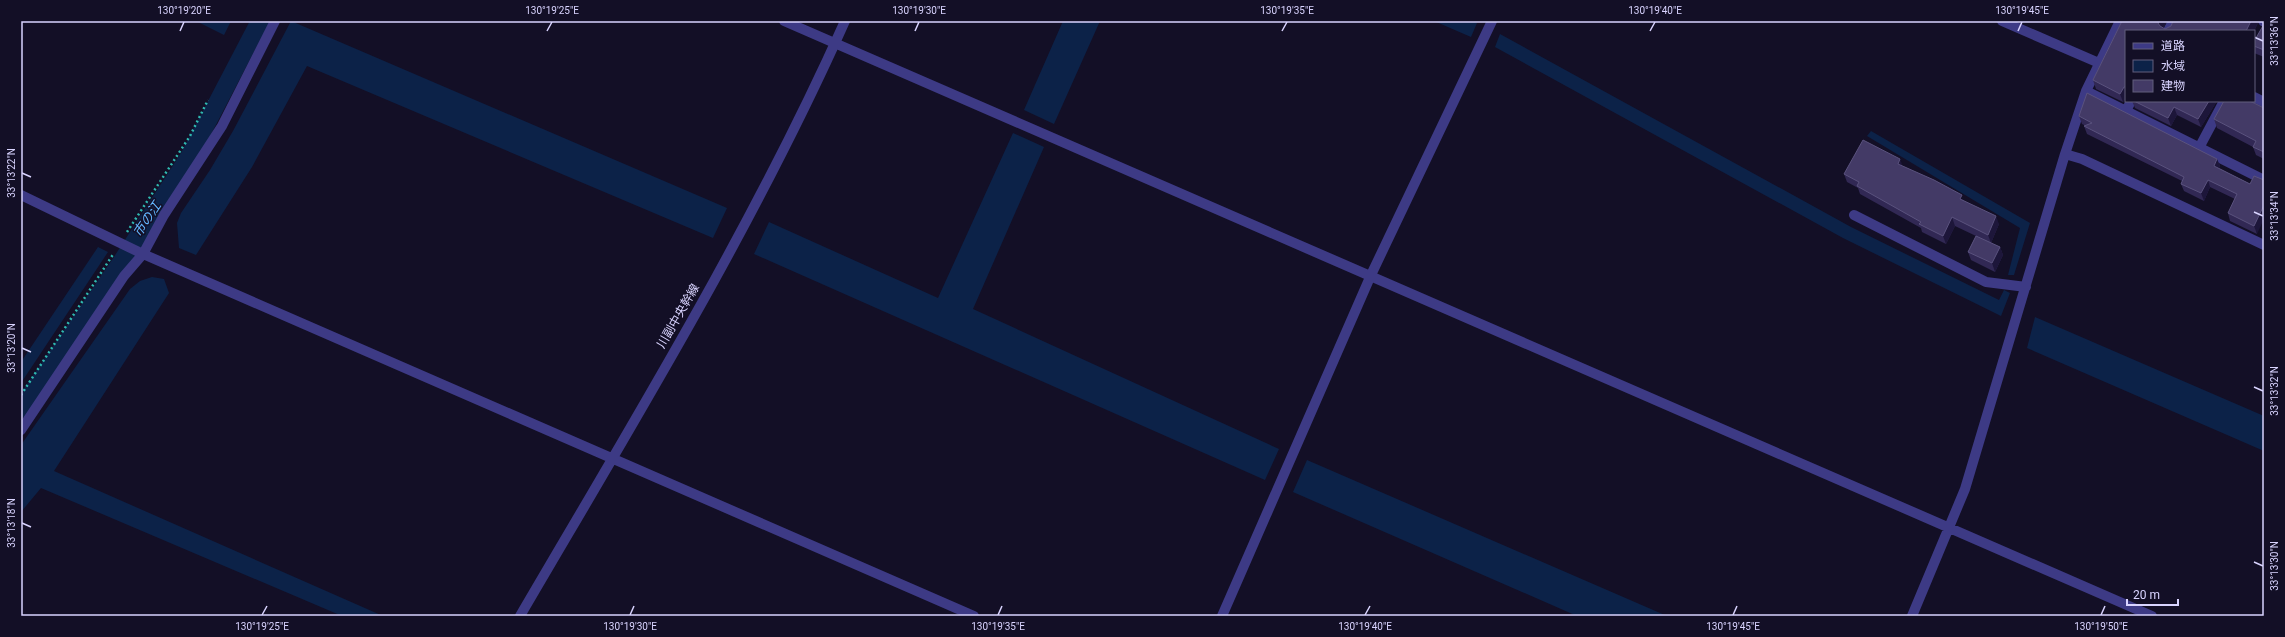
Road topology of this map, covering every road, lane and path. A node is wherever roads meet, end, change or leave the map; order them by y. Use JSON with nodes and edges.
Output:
{"nodes":[{"id":1,"x":275,"y":21,"type":"edge"},
{"id":2,"x":784,"y":21,"type":"edge"},
{"id":3,"x":845,"y":21,"type":"edge"},
{"id":4,"x":1492,"y":21,"type":"edge"},
{"id":5,"x":2002,"y":21,"type":"edge"},
{"id":6,"x":2120,"y":21,"type":"edge"},
{"id":7,"x":2173,"y":21,"type":"edge"},
{"id":8,"x":2168,"y":30,"type":"edge"},
{"id":9,"x":835,"y":43,"type":"junction"},
{"id":10,"x":2099,"y":63,"type":"junction"},
{"id":11,"x":2086,"y":91,"type":"junction"},
{"id":12,"x":2255,"y":98,"type":"edge"},
{"id":13,"x":2130,"y":102,"type":"edge"},
{"id":14,"x":2223,"y":102,"type":"edge"},
{"id":15,"x":2264,"y":102,"type":"edge"},
{"id":16,"x":2126,"y":111,"type":"junction"},
{"id":17,"x":2200,"y":148,"type":"junction"},
{"id":18,"x":2065,"y":154,"type":"junction"},
{"id":19,"x":2264,"y":180,"type":"edge"},
{"id":20,"x":21,"y":195,"type":"edge"},
{"id":21,"x":1854,"y":215,"type":"dead end"},
{"id":22,"x":2264,"y":245,"type":"edge"},
{"id":23,"x":143,"y":254,"type":"junction"},
{"id":24,"x":1371,"y":275,"type":"junction"},
{"id":25,"x":2026,"y":287,"type":"junction"},
{"id":26,"x":21,"y":430,"type":"edge"},
{"id":27,"x":611,"y":459,"type":"junction"},
{"id":28,"x":1950,"y":529,"type":"junction"},
{"id":29,"x":520,"y":616,"type":"edge"},
{"id":30,"x":974,"y":616,"type":"edge"},
{"id":31,"x":1222,"y":616,"type":"edge"},
{"id":32,"x":1912,"y":616,"type":"edge"},
{"id":33,"x":2152,"y":616,"type":"edge"}],
"edges":[{"from":1,"to":23,"type":"street"},
{"from":2,"to":9,"type":"street"},
{"from":3,"to":9,"type":"street","name":"川副中央幹線"},
{"from":4,"to":24,"type":"street"},
{"from":5,"to":10,"type":"street"},
{"from":6,"to":10,"type":"street"},
{"from":7,"to":8,"type":"street"},
{"from":9,"to":24,"type":"street"},
{"from":9,"to":27,"type":"street","name":"川副中央幹線"},
{"from":10,"to":11,"type":"street"},
{"from":11,"to":16,"type":"street"},
{"from":11,"to":18,"type":"street"},
{"from":12,"to":15,"type":"street"},
{"from":13,"to":16,"type":"street"},
{"from":14,"to":17,"type":"street"},
{"from":16,"to":17,"type":"street"},
{"from":17,"to":19,"type":"street"},
{"from":18,"to":22,"type":"street"},
{"from":18,"to":25,"type":"street"},
{"from":20,"to":23,"type":"street"},
{"from":21,"to":25,"type":"street"},
{"from":23,"to":26,"type":"street"},
{"from":23,"to":27,"type":"street"},
{"from":24,"to":28,"type":"street"},
{"from":24,"to":31,"type":"street"},
{"from":25,"to":28,"type":"street"},
{"from":27,"to":29,"type":"street","name":"川副中央幹線"},
{"from":27,"to":30,"type":"street"},
{"from":28,"to":32,"type":"street"},
{"from":28,"to":33,"type":"street"}]}
